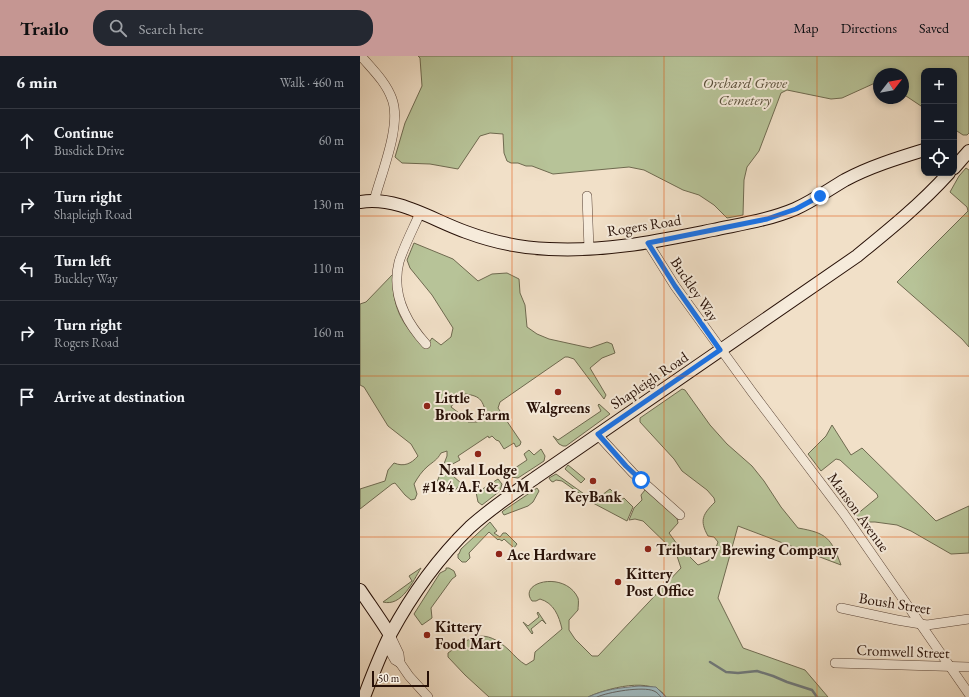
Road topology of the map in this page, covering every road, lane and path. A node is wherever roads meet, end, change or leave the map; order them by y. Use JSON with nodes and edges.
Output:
{"nodes":[{"id":1,"x":361,"y":56,"type":"edge"},
{"id":2,"x":921,"y":151,"type":"edge"},
{"id":3,"x":962,"y":154,"type":"edge"},
{"id":4,"x":957,"y":163,"type":"edge"},
{"id":5,"x":946,"y":176,"type":"edge"},
{"id":6,"x":587,"y":196,"type":"dead end"},
{"id":7,"x":374,"y":201,"type":"junction"},
{"id":8,"x":360,"y":202,"type":"edge"},
{"id":9,"x":420,"y":213,"type":"junction"},
{"id":10,"x":648,"y":243,"type":"junction"},
{"id":11,"x":589,"y":249,"type":"junction"},
{"id":12,"x":426,"y":344,"type":"dead end"},
{"id":13,"x":720,"y":350,"type":"junction"},
{"id":14,"x":598,"y":434,"type":"junction"},
{"id":15,"x":680,"y":514,"type":"dead end"},
{"id":16,"x":360,"y":590,"type":"edge"},
{"id":17,"x":841,"y":608,"type":"dead end"},
{"id":18,"x":969,"y":619,"type":"edge"},
{"id":19,"x":920,"y":624,"type":"junction"},
{"id":20,"x":388,"y":640,"type":"junction"},
{"id":21,"x":835,"y":663,"type":"dead end"},
{"id":22,"x":951,"y":666,"type":"junction"},
{"id":23,"x":969,"y":667,"type":"edge"},
{"id":24,"x":969,"y":694,"type":"edge"},
{"id":25,"x":364,"y":697,"type":"edge"},
{"id":26,"x":428,"y":697,"type":"edge"}],
"edges":[{"from":1,"to":7,"type":"street"},
{"from":2,"to":10,"type":"main road","name":"Rogers Road"},
{"from":3,"to":4,"type":"main road"},
{"from":5,"to":13,"type":"main road","name":"Shapleigh Road"},
{"from":6,"to":11,"type":"street"},
{"from":7,"to":8,"type":"main road","name":"Rogers Road"},
{"from":7,"to":9,"type":"main road","name":"Rogers Road"},
{"from":9,"to":11,"type":"main road","name":"Rogers Road"},
{"from":9,"to":12,"type":"street"},
{"from":10,"to":11,"type":"main road","name":"Rogers Road"},
{"from":10,"to":13,"type":"street","name":"Buckley Way"},
{"from":13,"to":14,"type":"main road","name":"Shapleigh Road"},
{"from":13,"to":19,"type":"street","name":"Manson Avenue"},
{"from":14,"to":15,"type":"street"},
{"from":14,"to":20,"type":"main road","name":"Shapleigh Road"},
{"from":16,"to":20,"type":"main road"},
{"from":17,"to":19,"type":"street","name":"Boush Street"},
{"from":18,"to":19,"type":"street","name":"Boush Street"},
{"from":19,"to":22,"type":"street","name":"Manson Avenue"},
{"from":20,"to":25,"type":"main road","name":"Shapleigh Road"},
{"from":20,"to":26,"type":"street"},
{"from":21,"to":22,"type":"street","name":"Cromwell Street"},
{"from":22,"to":23,"type":"street","name":"Cromwell Street"},
{"from":22,"to":24,"type":"street","name":"Manson Avenue"}]}
